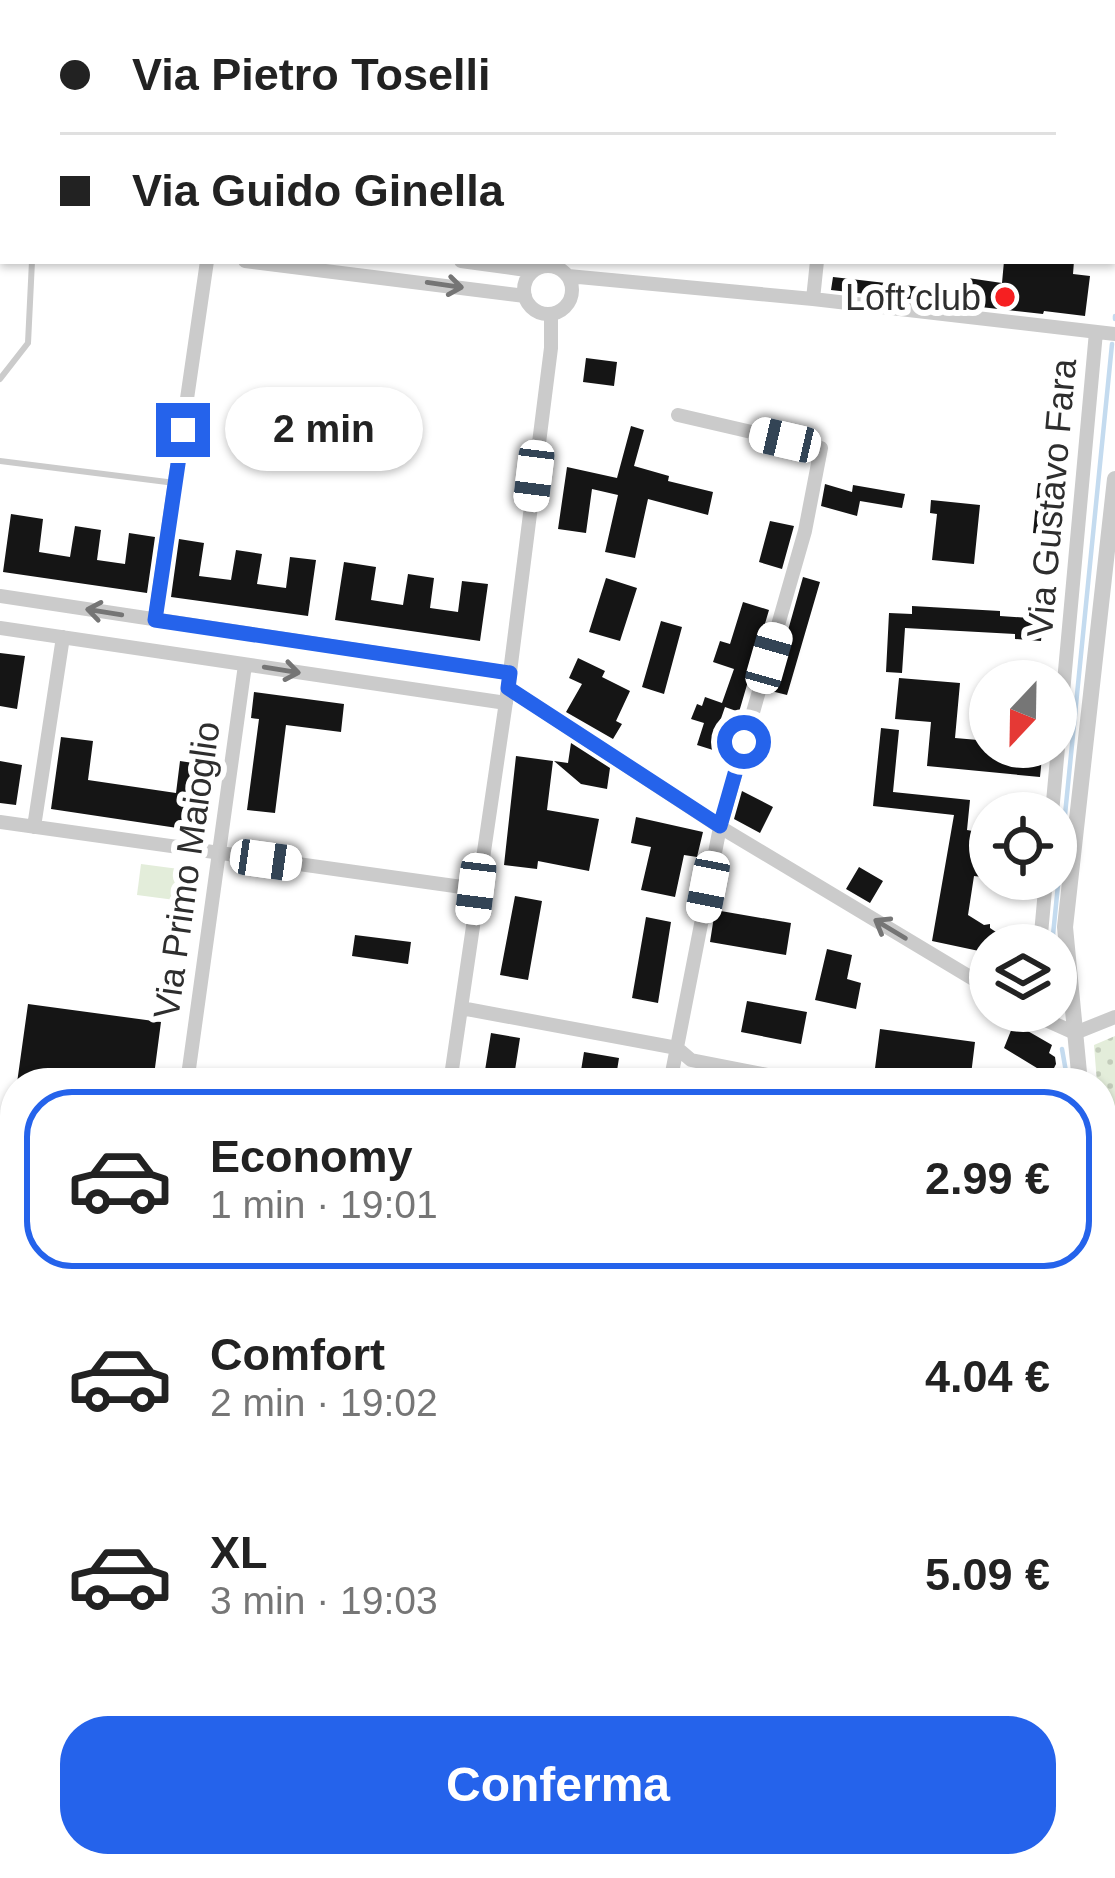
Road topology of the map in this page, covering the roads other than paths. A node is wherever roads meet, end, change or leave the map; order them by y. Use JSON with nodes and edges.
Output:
{"nodes":[{"id":1,"x":32,"y":264,"type":"edge"},
{"id":2,"x":208,"y":264,"type":"edge"},
{"id":3,"x":269,"y":264,"type":"edge"},
{"id":4,"x":482,"y":264,"type":"edge"},
{"id":5,"x":817,"y":264,"type":"edge"},
{"id":6,"x":532,"y":271,"type":"junction"},
{"id":7,"x":568,"y":276,"type":"junction"},
{"id":8,"x":524,"y":296,"type":"junction"},
{"id":9,"x":813,"y":298,"type":"junction"},
{"id":10,"x":551,"y":314,"type":"junction"},
{"id":11,"x":1096,"y":332,"type":"junction"},
{"id":12,"x":1115,"y":334,"type":"edge"},
{"id":13,"x":0,"y":364,"type":"edge"},
{"id":14,"x":10,"y":366,"type":"junction"},
{"id":15,"x":0,"y":379,"type":"edge"},
{"id":16,"x":678,"y":416,"type":"dead end"},
{"id":17,"x":0,"y":461,"type":"edge"},
{"id":18,"x":1115,"y":479,"type":"edge"},
{"id":19,"x":175,"y":483,"type":"junction"},
{"id":20,"x":0,"y":596,"type":"edge"},
{"id":21,"x":155,"y":620,"type":"junction"},
{"id":22,"x":0,"y":628,"type":"edge"},
{"id":23,"x":63,"y":638,"type":"junction"},
{"id":24,"x":245,"y":665,"type":"junction"},
{"id":25,"x":508,"y":688,"type":"junction"},
{"id":26,"x":1054,"y":792,"type":"edge"},
{"id":27,"x":0,"y":822,"type":"edge"},
{"id":28,"x":720,"y":826,"type":"junction"},
{"id":29,"x":34,"y":827,"type":"junction"},
{"id":30,"x":219,"y":854,"type":"junction"},
{"id":31,"x":476,"y":889,"type":"junction"},
{"id":32,"x":969,"y":976,"type":"edge"},
{"id":33,"x":461,"y":1008,"type":"junction"},
{"id":34,"x":1115,"y":1017,"type":"edge"},
{"id":35,"x":1072,"y":1032,"type":"edge"},
{"id":36,"x":1076,"y":1034,"type":"junction"},
{"id":37,"x":677,"y":1048,"type":"junction"},
{"id":38,"x":189,"y":1068,"type":"edge"},
{"id":39,"x":452,"y":1068,"type":"edge"},
{"id":40,"x":673,"y":1068,"type":"edge"},
{"id":41,"x":732,"y":1068,"type":"edge"},
{"id":42,"x":1079,"y":1068,"type":"edge"}],
"edges":[{"from":1,"to":14,"type":"lane"},
{"from":2,"to":19,"type":"street"},
{"from":3,"to":8,"type":"street","one_way":true},
{"from":4,"to":6,"type":"street"},
{"from":5,"to":9,"type":"street"},
{"from":6,"to":7,"type":"street"},
{"from":6,"to":8,"type":"street"},
{"from":7,"to":9,"type":"street"},
{"from":7,"to":10,"type":"street"},
{"from":8,"to":10,"type":"street"},
{"from":9,"to":11,"type":"street"},
{"from":10,"to":25,"type":"street"},
{"from":11,"to":12,"type":"street"},
{"from":11,"to":26,"type":"street","name":"Via Gustavo Fara"},
{"from":13,"to":14,"type":"lane"},
{"from":14,"to":15,"type":"lane"},
{"from":16,"to":28,"type":"street"},
{"from":17,"to":19,"type":"lane"},
{"from":18,"to":36,"type":"street"},
{"from":19,"to":21,"type":"street"},
{"from":21,"to":20,"type":"street","one_way":true},
{"from":21,"to":25,"type":"street"},
{"from":22,"to":23,"type":"street"},
{"from":23,"to":24,"type":"street"},
{"from":23,"to":29,"type":"street"},
{"from":24,"to":25,"type":"street","one_way":true},
{"from":24,"to":30,"type":"street","name":"Via Primo Maioglio"},
{"from":25,"to":28,"type":"street"},
{"from":25,"to":31,"type":"street"},
{"from":27,"to":29,"type":"street"},
{"from":32,"to":28,"type":"street","one_way":true},
{"from":28,"to":37,"type":"street"},
{"from":29,"to":30,"type":"street"},
{"from":30,"to":31,"type":"street"},
{"from":30,"to":38,"type":"street","name":"Via Primo Maioglio"},
{"from":31,"to":33,"type":"street"},
{"from":33,"to":37,"type":"street"},
{"from":33,"to":39,"type":"street"},
{"from":34,"to":36,"type":"street"},
{"from":35,"to":36,"type":"street"},
{"from":36,"to":42,"type":"street"},
{"from":37,"to":40,"type":"street"},
{"from":37,"to":41,"type":"street"}]}
